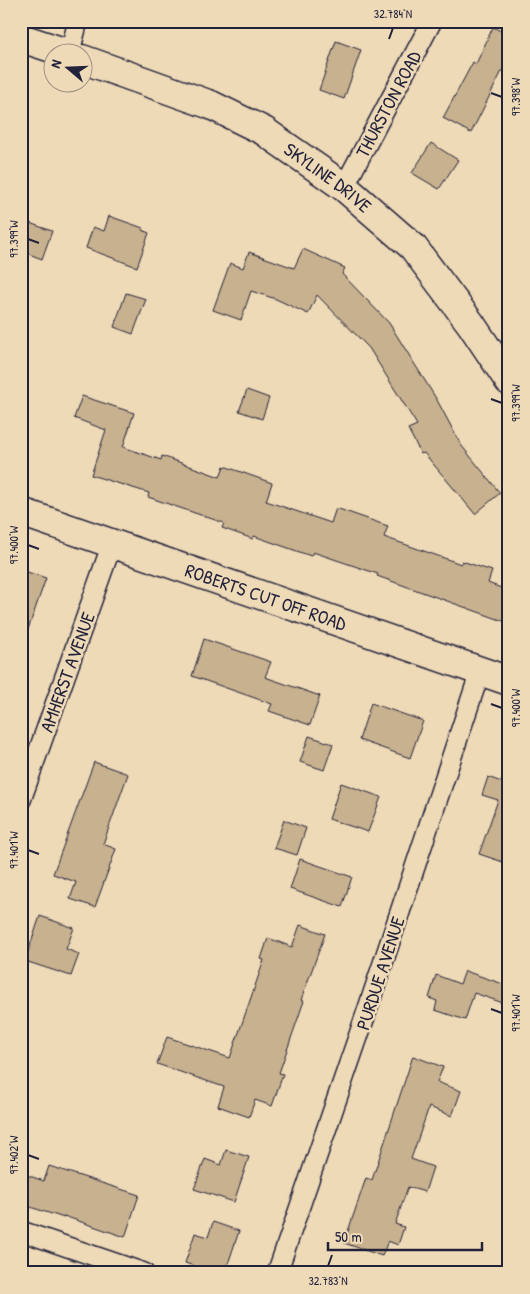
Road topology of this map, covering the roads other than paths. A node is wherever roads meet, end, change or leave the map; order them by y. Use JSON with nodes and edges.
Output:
{"nodes":[{"id":1,"x":78,"y":21,"type":"edge"},
{"id":2,"x":432,"y":21,"type":"edge"},
{"id":3,"x":21,"y":38,"type":"edge"},
{"id":4,"x":73,"y":42,"type":"edge"},
{"id":5,"x":42,"y":45,"type":"edge"},
{"id":6,"x":92,"y":63,"type":"edge"},
{"id":7,"x":344,"y":188,"type":"junction"},
{"id":8,"x":509,"y":381,"type":"edge"},
{"id":9,"x":21,"y":512,"type":"edge"},
{"id":10,"x":112,"y":544,"type":"junction"},
{"id":11,"x":480,"y":672,"type":"junction"},
{"id":12,"x":509,"y":680,"type":"edge"},
{"id":13,"x":21,"y":800,"type":"edge"},
{"id":14,"x":21,"y":1232,"type":"edge"},
{"id":15,"x":144,"y":1273,"type":"edge"},
{"id":16,"x":278,"y":1273,"type":"edge"}],
"edges":[{"from":1,"to":4,"type":"street"},
{"from":2,"to":7,"type":"street","name":"THURSTON ROAD"},
{"from":3,"to":5,"type":"street"},
{"from":6,"to":7,"type":"street","name":"SKYLINE DRIVE"},
{"from":7,"to":8,"type":"street","name":"SKYLINE DRIVE"},
{"from":9,"to":10,"type":"street","name":"ROBERTS CUT OFF ROAD"},
{"from":10,"to":11,"type":"street","name":"ROBERTS CUT OFF ROAD"},
{"from":10,"to":13,"type":"street","name":"AMHERST AVENUE"},
{"from":11,"to":12,"type":"street","name":"ROBERTS CUT OFF ROAD"},
{"from":11,"to":16,"type":"street","name":"PURDUE AVENUE"},
{"from":14,"to":15,"type":"street"}]}
